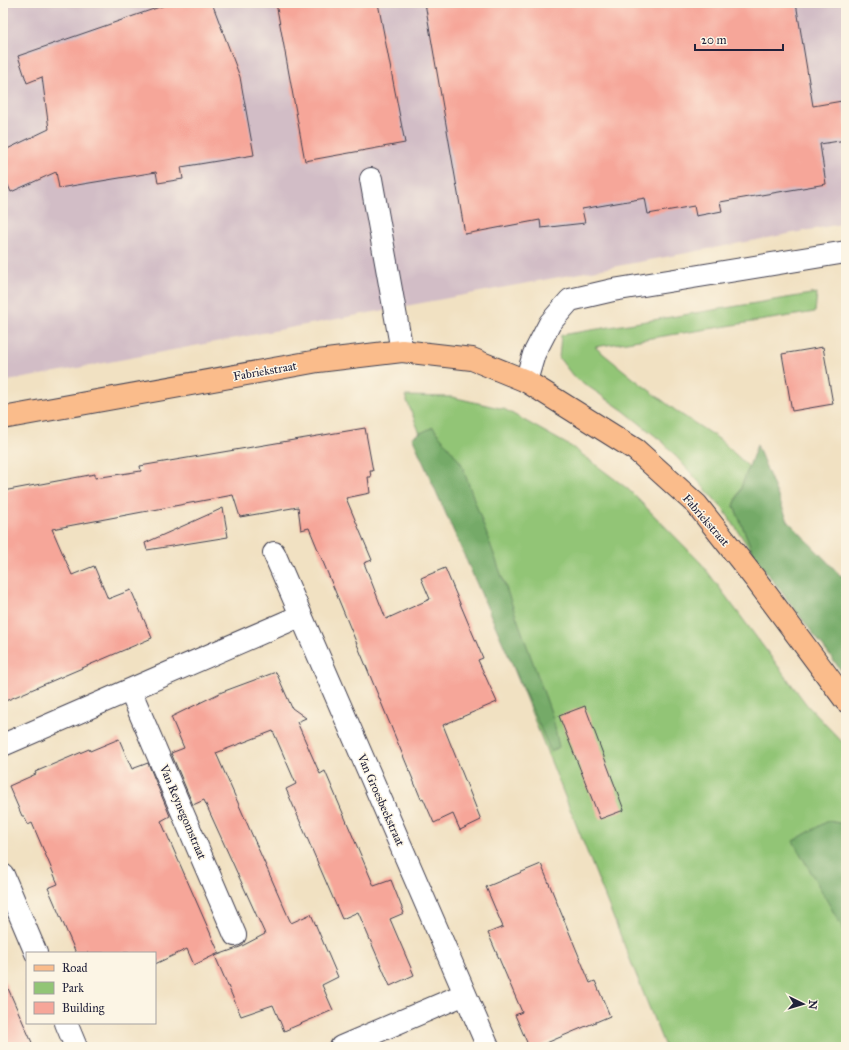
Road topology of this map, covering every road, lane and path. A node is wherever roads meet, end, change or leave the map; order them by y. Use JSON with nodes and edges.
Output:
{"nodes":[{"id":1,"x":371,"y":179,"type":"dead end"},
{"id":2,"x":846,"y":252,"type":"edge"},
{"id":3,"x":402,"y":351,"type":"junction"},
{"id":4,"x":526,"y":382,"type":"junction"},
{"id":5,"x":3,"y":418,"type":"edge"},
{"id":6,"x":274,"y":554,"type":"dead end"},
{"id":7,"x":300,"y":616,"type":"junction"},
{"id":8,"x":130,"y":690,"type":"junction"},
{"id":9,"x":846,"y":701,"type":"edge"},
{"id":10,"x":3,"y":745,"type":"edge"},
{"id":11,"x":3,"y":875,"type":"edge"},
{"id":12,"x":235,"y":934,"type":"dead end"},
{"id":13,"x":36,"y":952,"type":"edge"},
{"id":14,"x":465,"y":994,"type":"junction"},
{"id":15,"x":66,"y":1024,"type":"edge"},
{"id":16,"x":76,"y":1047,"type":"edge"},
{"id":17,"x":341,"y":1047,"type":"edge"},
{"id":18,"x":488,"y":1047,"type":"edge"}],
"edges":[{"from":1,"to":3,"type":"street"},
{"from":2,"to":4,"type":"street"},
{"from":3,"to":4,"type":"main road","name":"Fabriekstraat"},
{"from":3,"to":5,"type":"main road","name":"Fabriekstraat"},
{"from":4,"to":9,"type":"main road","name":"Fabriekstraat"},
{"from":6,"to":7,"type":"street","name":"Van Groesbeekstraat"},
{"from":7,"to":8,"type":"street"},
{"from":7,"to":14,"type":"street","name":"Van Groesbeekstraat"},
{"from":8,"to":10,"type":"street"},
{"from":8,"to":12,"type":"street","name":"Van Reynegomstraat"},
{"from":11,"to":13,"type":"street"},
{"from":14,"to":17,"type":"street"},
{"from":14,"to":18,"type":"street","name":"Van Groesbeekstraat"},
{"from":15,"to":16,"type":"street"}]}
